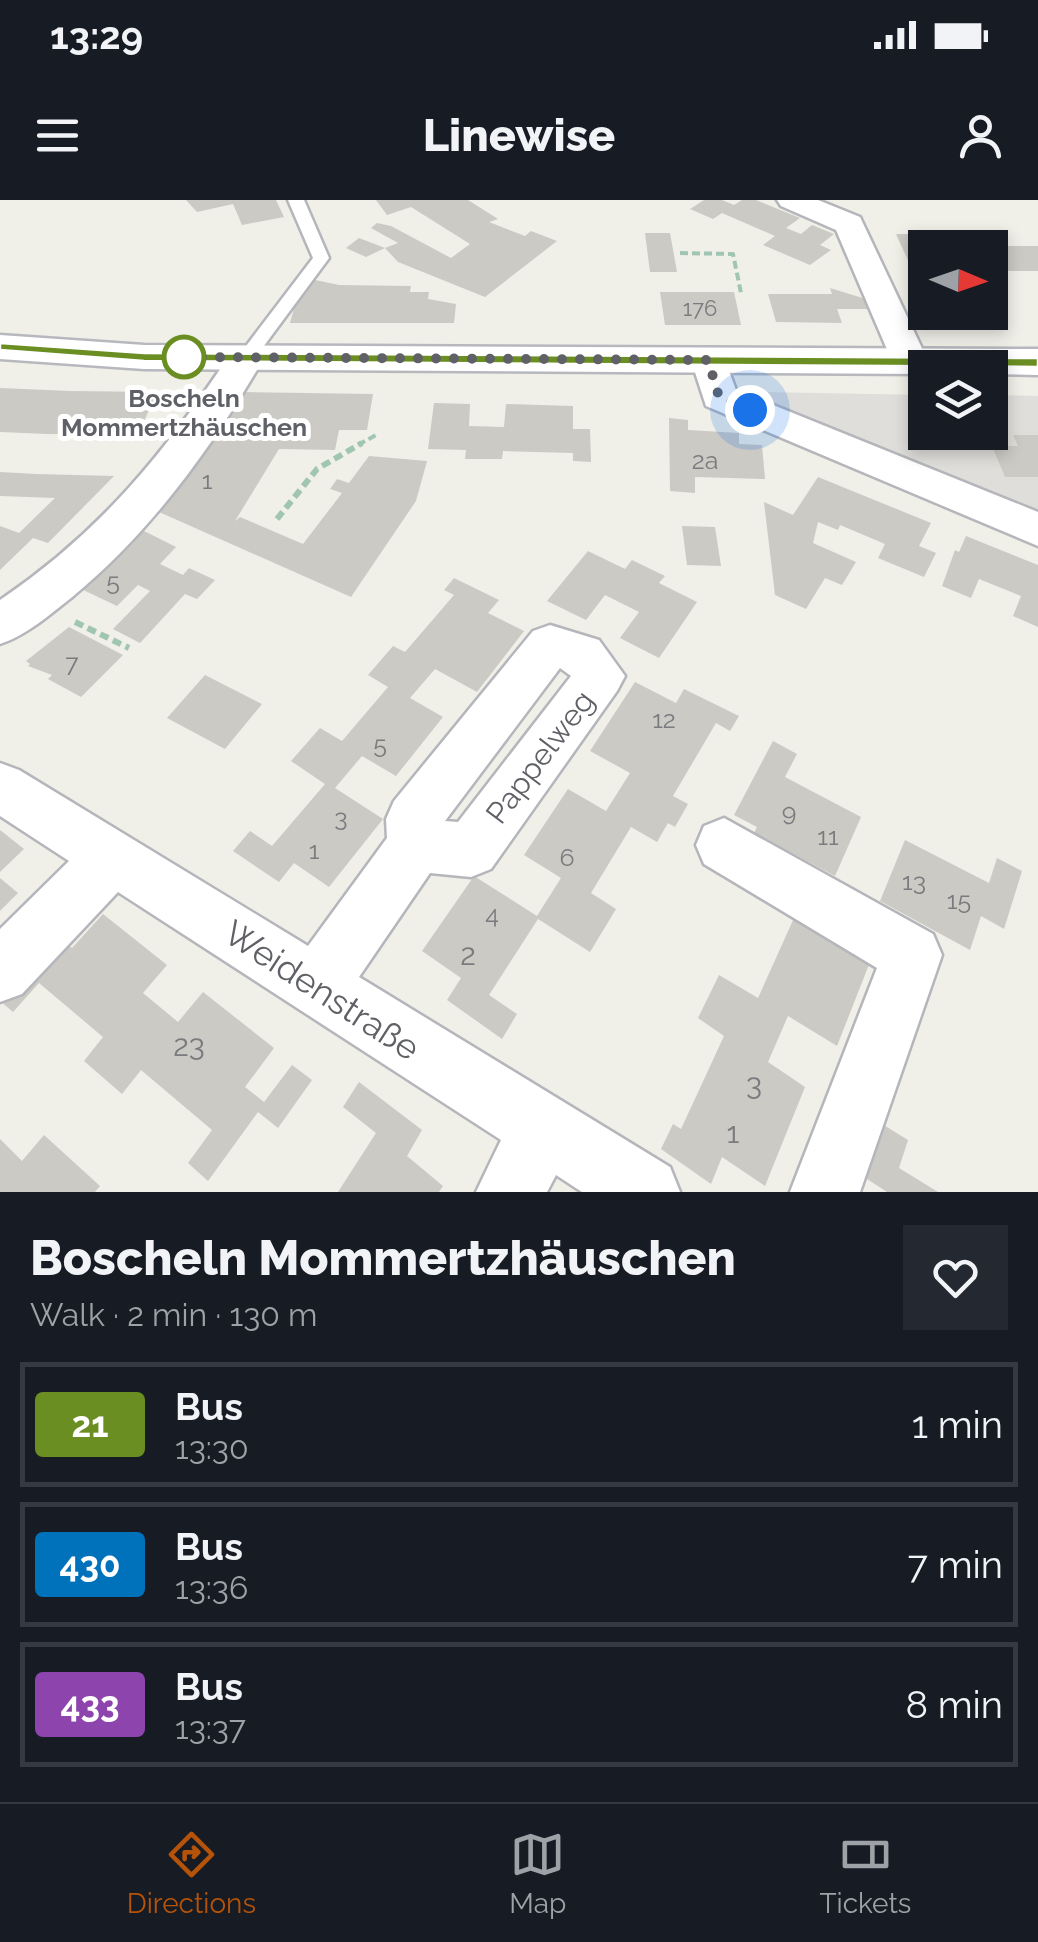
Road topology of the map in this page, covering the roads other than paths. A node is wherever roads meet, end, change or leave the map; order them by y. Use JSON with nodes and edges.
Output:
{"nodes":[{"id":1,"x":296,"y":200,"type":"edge"},
{"id":2,"x":792,"y":200,"type":"edge"},
{"id":3,"x":0,"y":347,"type":"edge"},
{"id":4,"x":908,"y":357,"type":"edge"},
{"id":5,"x":246,"y":358,"type":"junction"},
{"id":6,"x":708,"y":360,"type":"junction"},
{"id":7,"x":908,"y":361,"type":"edge"},
{"id":8,"x":1008,"y":362,"type":"edge"},
{"id":9,"x":1038,"y":362,"type":"edge"},
{"id":10,"x":1038,"y":530,"type":"edge"},
{"id":11,"x":17,"y":613,"type":"edge"},
{"id":12,"x":0,"y":787,"type":"edge"},
{"id":13,"x":416,"y":845,"type":"dead end"},
{"id":14,"x":724,"y":845,"type":"dead end"},
{"id":15,"x":113,"y":857,"type":"junction"},
{"id":16,"x":0,"y":972,"type":"edge"},
{"id":17,"x":316,"y":986,"type":"junction"},
{"id":18,"x":542,"y":1130,"type":"junction"},
{"id":19,"x":511,"y":1192,"type":"edge"},
{"id":20,"x":644,"y":1192,"type":"edge"},
{"id":21,"x":825,"y":1192,"type":"edge"}],
"edges":[{"from":1,"to":5,"type":"lane"},
{"from":2,"to":4,"type":"street"},
{"from":3,"to":5,"type":"main road"},
{"from":5,"to":6,"type":"main road"},
{"from":5,"to":11,"type":"street"},
{"from":6,"to":7,"type":"main road"},
{"from":6,"to":10,"type":"street"},
{"from":8,"to":9,"type":"main road"},
{"from":12,"to":15,"type":"street","name":"Weidenstraße"},
{"from":13,"to":17,"type":"street"},
{"from":14,"to":21,"type":"street"},
{"from":15,"to":16,"type":"street"},
{"from":15,"to":17,"type":"street","name":"Weidenstraße"},
{"from":17,"to":18,"type":"street","name":"Weidenstraße"},
{"from":18,"to":19,"type":"street"},
{"from":18,"to":20,"type":"street","name":"Weidenstraße"}]}
